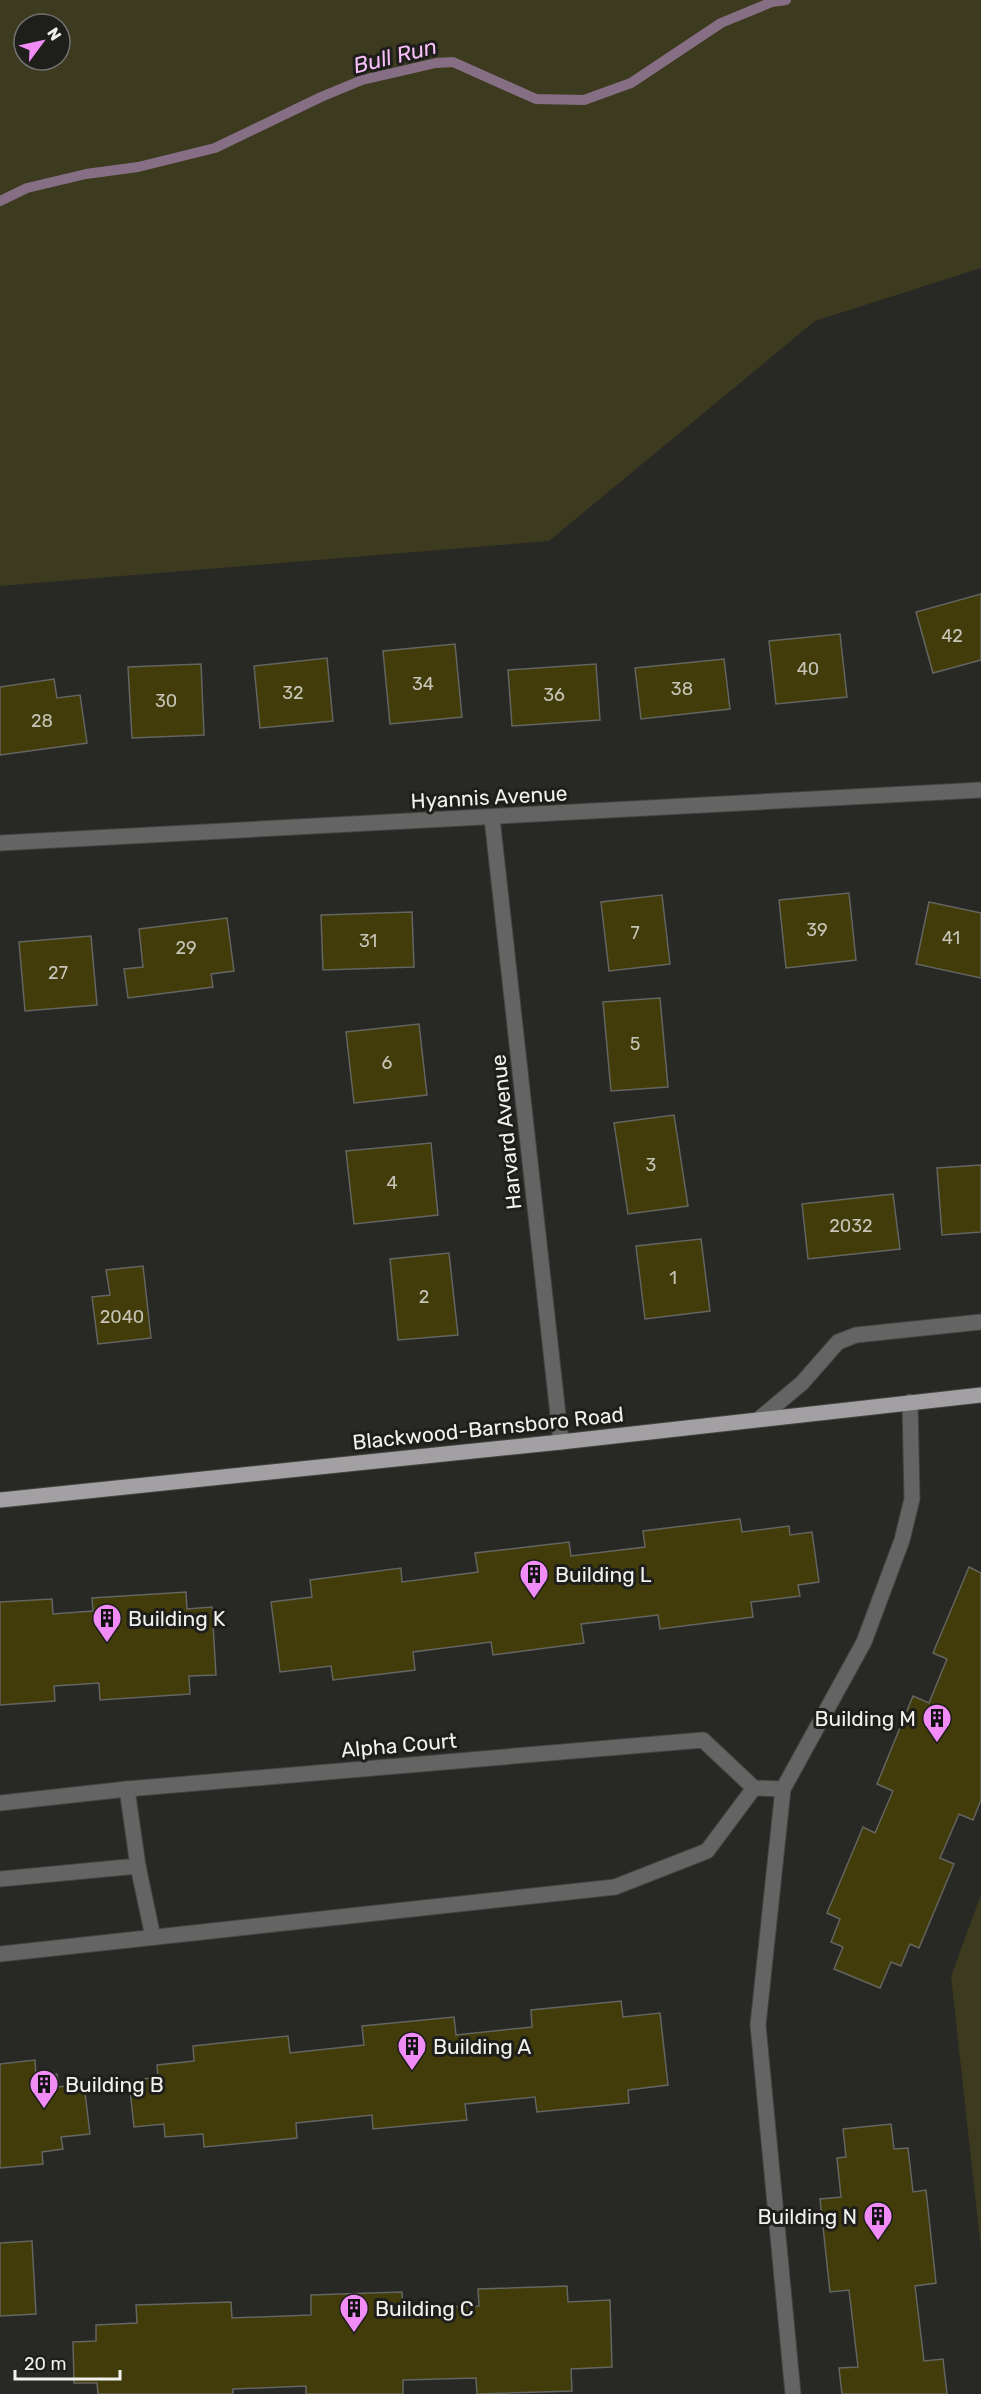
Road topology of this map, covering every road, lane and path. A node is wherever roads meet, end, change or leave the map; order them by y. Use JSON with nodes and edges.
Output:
{"nodes":[{"id":1,"x":981,"y":790,"type":"edge"},
{"id":2,"x":492,"y":818,"type":"junction"},
{"id":3,"x":0,"y":843,"type":"edge"},
{"id":4,"x":981,"y":1322,"type":"edge"},
{"id":5,"x":981,"y":1395,"type":"edge"},
{"id":6,"x":910,"y":1402,"type":"junction"},
{"id":7,"x":759,"y":1419,"type":"junction"},
{"id":8,"x":561,"y":1442,"type":"junction"},
{"id":9,"x":0,"y":1500,"type":"edge"},
{"id":10,"x":754,"y":1788,"type":"junction"},
{"id":11,"x":783,"y":1789,"type":"junction"},
{"id":12,"x":127,"y":1790,"type":"junction"},
{"id":13,"x":0,"y":1803,"type":"edge"},
{"id":14,"x":138,"y":1866,"type":"junction"},
{"id":15,"x":0,"y":1879,"type":"edge"},
{"id":16,"x":153,"y":1937,"type":"junction"},
{"id":17,"x":0,"y":1954,"type":"edge"},
{"id":18,"x":793,"y":2394,"type":"edge"}],
"edges":[{"from":1,"to":2,"type":"street","name":"Hyannis Avenue"},
{"from":2,"to":3,"type":"street","name":"Hyannis Avenue"},
{"from":2,"to":8,"type":"street","name":"Harvard Avenue"},
{"from":4,"to":7,"type":"street"},
{"from":5,"to":6,"type":"main road","name":"Blackwood-Barnsboro Road"},
{"from":6,"to":7,"type":"main road","name":"Blackwood-Barnsboro Road"},
{"from":6,"to":11,"type":"street"},
{"from":7,"to":8,"type":"main road","name":"Blackwood-Barnsboro Road"},
{"from":8,"to":9,"type":"main road","name":"Blackwood-Barnsboro Road"},
{"from":10,"to":11,"type":"street"},
{"from":10,"to":12,"type":"street","name":"Alpha Court"},
{"from":10,"to":16,"type":"street"},
{"from":11,"to":18,"type":"street"},
{"from":12,"to":13,"type":"street","name":"Alpha Court"},
{"from":12,"to":14,"type":"street"},
{"from":14,"to":15,"type":"street"},
{"from":14,"to":16,"type":"street"},
{"from":16,"to":17,"type":"street"}]}
